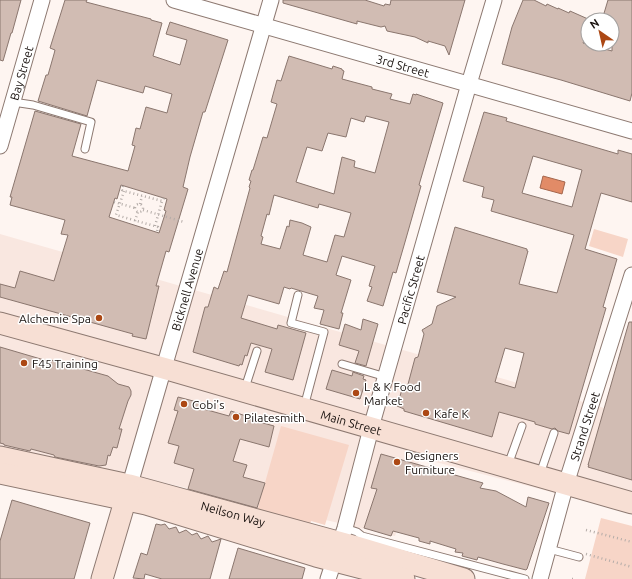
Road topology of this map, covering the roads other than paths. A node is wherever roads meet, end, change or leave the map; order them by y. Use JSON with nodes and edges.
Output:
{"nodes":[{"id":1,"x":42,"y":0,"type":"edge"},
{"id":2,"x":174,"y":0,"type":"edge"},
{"id":3,"x":271,"y":0,"type":"edge"},
{"id":4,"x":494,"y":0,"type":"edge"},
{"id":5,"x":263,"y":26,"type":"junction"},
{"id":6,"x":469,"y":84,"type":"junction"},
{"id":7,"x":13,"y":102,"type":"junction"},
{"id":8,"x":632,"y":131,"type":"edge"},
{"id":9,"x":0,"y":146,"type":"edge"},
{"id":10,"x":85,"y":149,"type":"dead end"},
{"id":11,"x":632,"y":275,"type":"edge"},
{"id":12,"x":298,"y":295,"type":"dead end"},
{"id":13,"x":626,"y":319,"type":"edge"},
{"id":14,"x":0,"y":323,"type":"edge"},
{"id":15,"x":257,"y":351,"type":"dead end"},
{"id":16,"x":342,"y":364,"type":"dead end"},
{"id":17,"x":163,"y":368,"type":"junction"},
{"id":18,"x":386,"y":376,"type":"junction"},
{"id":19,"x":244,"y":391,"type":"junction"},
{"id":20,"x":304,"y":408,"type":"junction"},
{"id":21,"x":522,"y":426,"type":"dead end"},
{"id":22,"x":371,"y":428,"type":"junction"},
{"id":23,"x":554,"y":433,"type":"dead end"},
{"id":24,"x":0,"y":457,"type":"edge"},
{"id":25,"x":508,"y":467,"type":"junction"},
{"id":26,"x":0,"y":473,"type":"edge"},
{"id":27,"x":539,"y":476,"type":"junction"},
{"id":28,"x":566,"y":484,"type":"junction"},
{"id":29,"x":128,"y":492,"type":"junction"},
{"id":30,"x":632,"y":503,"type":"edge"},
{"id":31,"x":549,"y":549,"type":"junction"},
{"id":32,"x":337,"y":552,"type":"edge"},
{"id":33,"x":579,"y":554,"type":"road end"},
{"id":34,"x":102,"y":579,"type":"edge"},
{"id":35,"x":404,"y":579,"type":"edge"},
{"id":36,"x":464,"y":579,"type":"edge"},
{"id":37,"x":525,"y":579,"type":"edge"},
{"id":38,"x":540,"y":579,"type":"edge"}],
"edges":[{"from":1,"to":7,"type":"street","name":"Bay Street"},
{"from":2,"to":5,"type":"street","name":"3rd Street"},
{"from":3,"to":5,"type":"street","name":"Bicknell Avenue"},
{"from":4,"to":6,"type":"street","name":"Pacific Street"},
{"from":5,"to":6,"type":"street","name":"3rd Street"},
{"from":5,"to":17,"type":"street","name":"Bicknell Avenue"},
{"from":6,"to":8,"type":"street","name":"3rd Street"},
{"from":6,"to":18,"type":"street","name":"Pacific Street"},
{"from":7,"to":9,"type":"street","name":"Bay Street"},
{"from":7,"to":10,"type":"lane"},
{"from":11,"to":13,"type":"street","name":"Strand Street"},
{"from":12,"to":20,"type":"lane"},
{"from":13,"to":28,"type":"street","name":"Strand Street"},
{"from":14,"to":17,"type":"street","name":"Main Street"},
{"from":15,"to":19,"type":"lane"},
{"from":16,"to":18,"type":"lane"},
{"from":17,"to":19,"type":"street","name":"Main Street"},
{"from":17,"to":29,"type":"street","name":"Bicknell Avenue"},
{"from":18,"to":22,"type":"street","name":"Pacific Street"},
{"from":19,"to":20,"type":"street","name":"Main Street"},
{"from":20,"to":22,"type":"street","name":"Main Street"},
{"from":21,"to":25,"type":"lane"},
{"from":22,"to":25,"type":"street","name":"Main Street"},
{"from":22,"to":32,"type":"street","name":"Pacific Street"},
{"from":23,"to":27,"type":"lane"},
{"from":24,"to":29,"type":"street","name":"Neilson Way"},
{"from":25,"to":27,"type":"street","name":"Main Street"},
{"from":26,"to":29,"type":"street","name":"Neilson Way"},
{"from":27,"to":28,"type":"street","name":"Main Street"},
{"from":28,"to":30,"type":"street","name":"Main Street"},
{"from":28,"to":31,"type":"street","name":"Strand Street"},
{"from":29,"to":32,"type":"street","name":"Neilson Way"},
{"from":29,"to":34,"type":"street","name":"Bicknell Avenue"},
{"from":31,"to":33,"type":"lane"},
{"from":31,"to":38,"type":"street","name":"Strand Street"},
{"from":32,"to":35,"type":"street","name":"Neilson Way"},
{"from":32,"to":36,"type":"street","name":"Neilson Way"},
{"from":32,"to":37,"type":"lane"}]}
